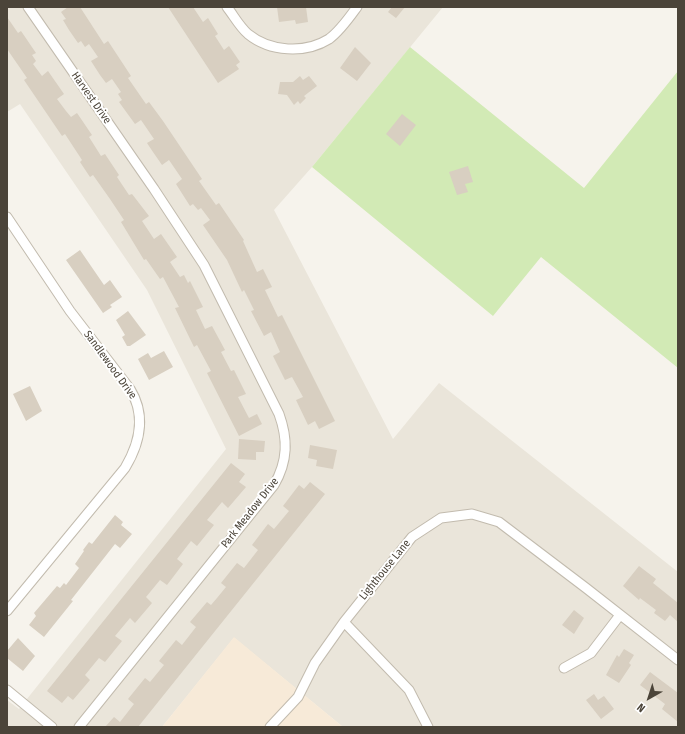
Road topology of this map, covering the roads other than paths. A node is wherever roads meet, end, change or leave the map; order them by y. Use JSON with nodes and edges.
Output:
{"nodes":[{"id":1,"x":28,"y":7,"type":"edge"},
{"id":2,"x":227,"y":7,"type":"edge"},
{"id":3,"x":358,"y":7,"type":"edge"},
{"id":4,"x":154,"y":189,"type":"joint"},
{"id":5,"x":7,"y":217,"type":"edge"},
{"id":6,"x":7,"y":611,"type":"edge"},
{"id":7,"x":620,"y":615,"type":"junction"},
{"id":8,"x":344,"y":622,"type":"junction"},
{"id":9,"x":678,"y":660,"type":"edge"},
{"id":10,"x":564,"y":668,"type":"dead end"},
{"id":11,"x":7,"y":690,"type":"edge"},
{"id":12,"x":52,"y":727,"type":"edge"},
{"id":13,"x":79,"y":727,"type":"edge"},
{"id":14,"x":270,"y":727,"type":"edge"},
{"id":15,"x":428,"y":727,"type":"edge"}],
"edges":[{"from":1,"to":4,"type":"street","name":"Harvest Drive"},
{"from":2,"to":3,"type":"street"},
{"from":4,"to":13,"type":"street","name":"Park Meadow Drive"},
{"from":5,"to":6,"type":"street","name":"Sandlewood Drive"},
{"from":7,"to":8,"type":"street","name":"Lighthouse Lane"},
{"from":7,"to":9,"type":"street","name":"Lighthouse Lane"},
{"from":7,"to":10,"type":"street"},
{"from":8,"to":14,"type":"street","name":"Lighthouse Lane"},
{"from":8,"to":15,"type":"street"},
{"from":11,"to":12,"type":"street"}]}
